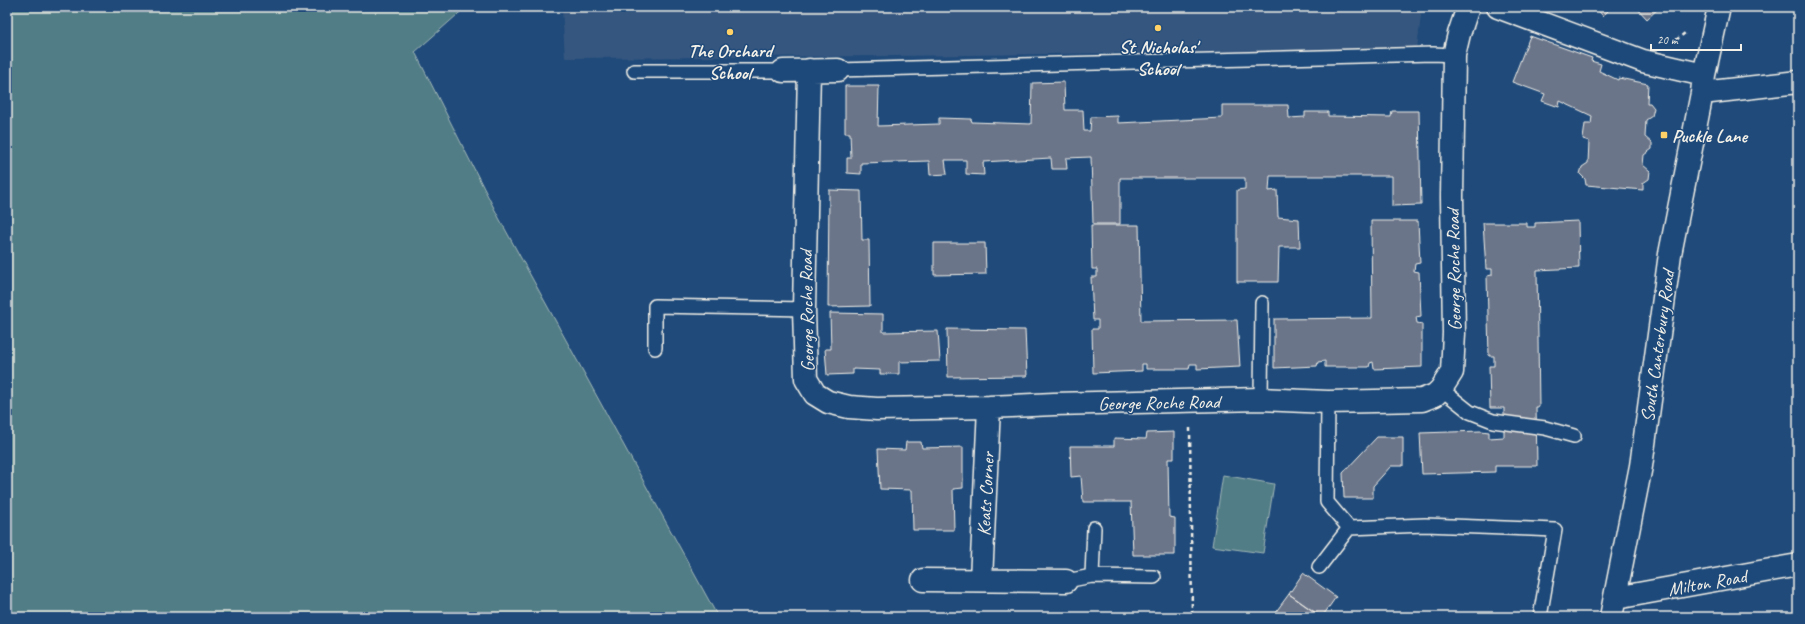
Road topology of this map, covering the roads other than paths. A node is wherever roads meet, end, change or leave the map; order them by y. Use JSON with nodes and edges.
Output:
{"nodes":[{"id":1,"x":1468,"y":7,"type":"edge"},
{"id":2,"x":1498,"y":7,"type":"edge"},
{"id":3,"x":1719,"y":7,"type":"edge"},
{"id":4,"x":1454,"y":55,"type":"junction"},
{"id":5,"x":809,"y":70,"type":"junction"},
{"id":6,"x":838,"y":70,"type":"joint"},
{"id":7,"x":634,"y":71,"type":"dead end"},
{"id":8,"x":782,"y":71,"type":"joint"},
{"id":9,"x":1798,"y":82,"type":"edge"},
{"id":10,"x":1703,"y":84,"type":"junction"},
{"id":11,"x":1262,"y":303,"type":"dead end"},
{"id":12,"x":804,"y":309,"type":"junction"},
{"id":13,"x":655,"y":348,"type":"dead end"},
{"id":14,"x":1441,"y":389,"type":"junction"},
{"id":15,"x":1261,"y":399,"type":"junction"},
{"id":16,"x":1328,"y":402,"type":"junction"},
{"id":17,"x":989,"y":408,"type":"junction"},
{"id":18,"x":1574,"y":436,"type":"dead end"},
{"id":19,"x":1094,"y":528,"type":"dead end"},
{"id":20,"x":1349,"y":528,"type":"junction"},
{"id":21,"x":1798,"y":565,"type":"edge"},
{"id":22,"x":1319,"y":567,"type":"dead end"},
{"id":23,"x":1092,"y":576,"type":"junction"},
{"id":24,"x":1154,"y":577,"type":"dead end"},
{"id":25,"x":923,"y":580,"type":"dead end"},
{"id":26,"x":981,"y":580,"type":"junction"},
{"id":27,"x":1066,"y":581,"type":"joint"},
{"id":28,"x":1613,"y":608,"type":"edge"},
{"id":29,"x":1540,"y":617,"type":"edge"}],
"edges":[{"from":1,"to":4,"type":"street","name":"George Roche Road"},
{"from":2,"to":10,"type":"street"},
{"from":3,"to":10,"type":"street","name":"South Canterbury Road"},
{"from":4,"to":6,"type":"lane"},
{"from":4,"to":14,"type":"street","name":"George Roche Road"},
{"from":5,"to":6,"type":"street"},
{"from":5,"to":8,"type":"street"},
{"from":5,"to":12,"type":"street","name":"George Roche Road"},
{"from":7,"to":8,"type":"lane"},
{"from":9,"to":10,"type":"street"},
{"from":10,"to":28,"type":"street","name":"South Canterbury Road"},
{"from":11,"to":15,"type":"lane"},
{"from":12,"to":13,"type":"lane"},
{"from":12,"to":17,"type":"street","name":"George Roche Road"},
{"from":14,"to":16,"type":"street","name":"George Roche Road"},
{"from":14,"to":18,"type":"lane"},
{"from":15,"to":16,"type":"street","name":"George Roche Road"},
{"from":15,"to":17,"type":"street","name":"George Roche Road"},
{"from":16,"to":20,"type":"lane"},
{"from":17,"to":26,"type":"street","name":"Keats Corner"},
{"from":19,"to":23,"type":"lane"},
{"from":20,"to":22,"type":"lane"},
{"from":20,"to":29,"type":"lane"},
{"from":21,"to":28,"type":"street","name":"Milton Road"},
{"from":23,"to":24,"type":"lane"},
{"from":23,"to":27,"type":"lane"},
{"from":25,"to":26,"type":"street"},
{"from":26,"to":27,"type":"street"}]}
